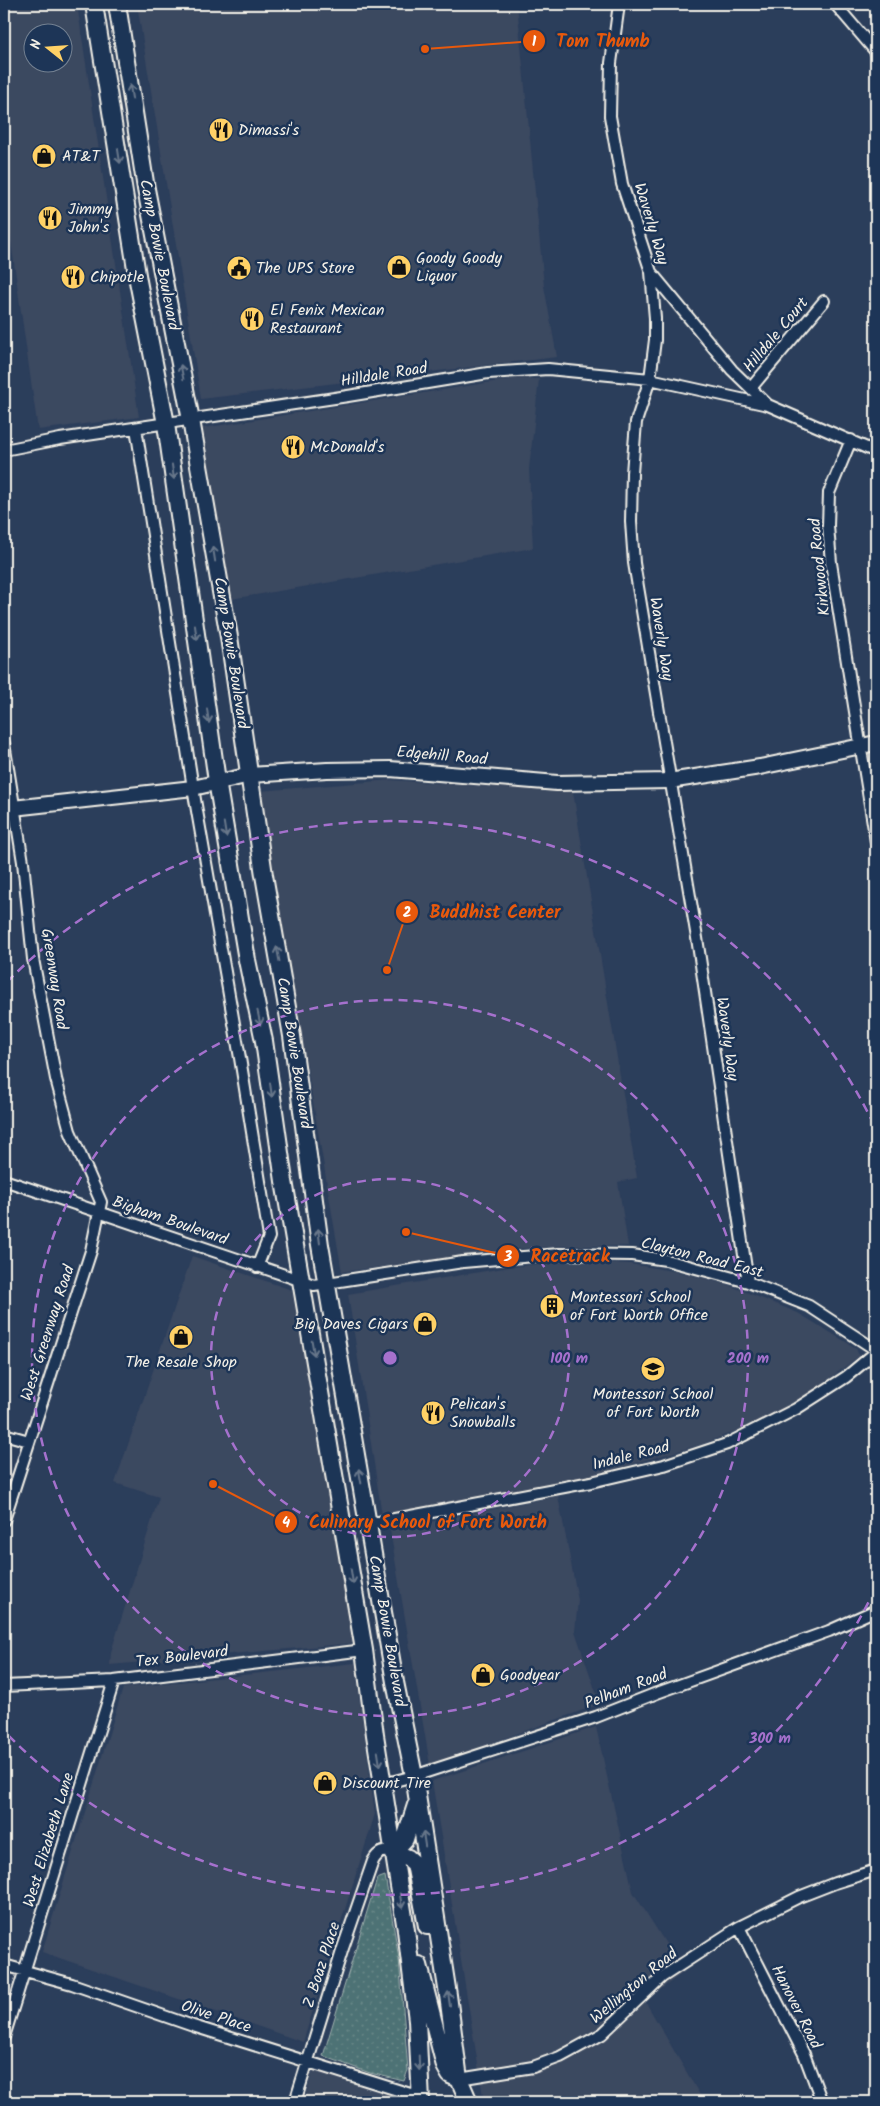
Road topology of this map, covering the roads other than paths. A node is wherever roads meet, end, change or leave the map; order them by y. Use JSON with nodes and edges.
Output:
{"nodes":[{"id":1,"x":94,"y":4,"type":"edge"},
{"id":2,"x":117,"y":4,"type":"edge"},
{"id":3,"x":619,"y":4,"type":"edge"},
{"id":4,"x":834,"y":4,"type":"edge"},
{"id":5,"x":876,"y":52,"type":"edge"},
{"id":6,"x":114,"y":124,"type":"junction"},
{"id":7,"x":146,"y":189,"type":"junction"},
{"id":8,"x":651,"y":272,"type":"junction"},
{"id":9,"x":824,"y":301,"type":"dead end"},
{"id":10,"x":650,"y":379,"type":"junction"},
{"id":11,"x":751,"y":388,"type":"junction"},
{"id":12,"x":768,"y":405,"type":"junction"},
{"id":13,"x":191,"y":420,"type":"junction"},
{"id":14,"x":166,"y":424,"type":"junction"},
{"id":15,"x":136,"y":428,"type":"junction"},
{"id":16,"x":851,"y":440,"type":"junction"},
{"id":17,"x":4,"y":450,"type":"edge"},
{"id":18,"x":876,"y":452,"type":"edge"},
{"id":19,"x":876,"y":742,"type":"edge"},
{"id":20,"x":4,"y":743,"type":"edge"},
{"id":21,"x":861,"y":747,"type":"junction"},
{"id":22,"x":250,"y":775,"type":"junction"},
{"id":23,"x":670,"y":781,"type":"junction"},
{"id":24,"x":217,"y":782,"type":"junction"},
{"id":25,"x":193,"y":788,"type":"junction"},
{"id":26,"x":9,"y":808,"type":"edge"},
{"id":27,"x":876,"y":842,"type":"edge"},
{"id":28,"x":292,"y":1036,"type":"junction"},
{"id":29,"x":264,"y":1041,"type":"junction"},
{"id":30,"x":4,"y":1180,"type":"edge"},
{"id":31,"x":100,"y":1212,"type":"junction"},
{"id":32,"x":257,"y":1267,"type":"junction"},
{"id":33,"x":748,"y":1282,"type":"junction"},
{"id":34,"x":302,"y":1283,"type":"junction"},
{"id":35,"x":328,"y":1284,"type":"junction"},
{"id":36,"x":876,"y":1351,"type":"edge"},
{"id":37,"x":4,"y":1434,"type":"edge"},
{"id":38,"x":29,"y":1442,"type":"junction"},
{"id":39,"x":4,"y":1520,"type":"edge"},
{"id":40,"x":368,"y":1524,"type":"junction"},
{"id":41,"x":344,"y":1529,"type":"junction"},
{"id":42,"x":876,"y":1610,"type":"edge"},
{"id":43,"x":390,"y":1646,"type":"junction"},
{"id":44,"x":364,"y":1650,"type":"junction"},
{"id":45,"x":114,"y":1681,"type":"junction"},
{"id":46,"x":4,"y":1686,"type":"edge"},
{"id":47,"x":414,"y":1776,"type":"junction"},
{"id":48,"x":383,"y":1784,"type":"junction"},
{"id":49,"x":417,"y":1798,"type":"junction"},
{"id":50,"x":393,"y":1852,"type":"junction"},
{"id":51,"x":876,"y":1870,"type":"edge"},
{"id":52,"x":739,"y":1927,"type":"junction"},
{"id":53,"x":406,"y":1930,"type":"junction"},
{"id":54,"x":443,"y":1961,"type":"junction"},
{"id":55,"x":4,"y":1965,"type":"edge"},
{"id":56,"x":24,"y":1971,"type":"junction"},
{"id":57,"x":4,"y":2037,"type":"edge"},
{"id":58,"x":308,"y":2061,"type":"junction"},
{"id":59,"x":459,"y":2079,"type":"junction"},
{"id":60,"x":421,"y":2100,"type":"edge"},
{"id":61,"x":295,"y":2102,"type":"edge"},
{"id":62,"x":461,"y":2102,"type":"edge"},
{"id":63,"x":469,"y":2102,"type":"edge"},
{"id":64,"x":822,"y":2102,"type":"edge"}],
"edges":[{"from":1,"to":6,"type":"main road","name":"Camp Bowie Boulevard"},
{"from":7,"to":2,"type":"main road","name":"Camp Bowie Boulevard","one_way":true},
{"from":3,"to":8,"type":"street","name":"Waverly Way"},
{"from":4,"to":5,"type":"street"},
{"from":6,"to":7,"type":"main road"},
{"from":6,"to":14,"type":"main road","name":"Camp Bowie Boulevard","one_way":true},
{"from":13,"to":7,"type":"main road","name":"Camp Bowie Boulevard","one_way":true},
{"from":8,"to":10,"type":"street","name":"Waverly Way"},
{"from":8,"to":11,"type":"street","name":"Hilldale Road"},
{"from":9,"to":11,"type":"street","name":"Hilldale Court"},
{"from":10,"to":12,"type":"street","name":"Hilldale Road"},
{"from":10,"to":13,"type":"street","name":"Hilldale Road"},
{"from":10,"to":23,"type":"street","name":"Waverly Way"},
{"from":11,"to":12,"type":"street","name":"Hilldale Road"},
{"from":12,"to":16,"type":"street","name":"Hilldale Road"},
{"from":13,"to":14,"type":"street","name":"Hilldale Road"},
{"from":22,"to":13,"type":"main road","name":"Camp Bowie Boulevard","one_way":true},
{"from":14,"to":15,"type":"street","name":"Hilldale Road"},
{"from":14,"to":24,"type":"main road","name":"Camp Bowie Boulevard","one_way":true},
{"from":15,"to":17,"type":"street","name":"Hilldale Road"},
{"from":15,"to":25,"type":"street"},
{"from":16,"to":18,"type":"street","name":"Hilldale Road"},
{"from":16,"to":21,"type":"street","name":"Kirkwood Road"},
{"from":19,"to":21,"type":"street","name":"Edgehill Road"},
{"from":20,"to":26,"type":"street","name":"Greenway Road"},
{"from":21,"to":23,"type":"street","name":"Edgehill Road"},
{"from":21,"to":27,"type":"street","name":"Kirkwood Road"},
{"from":22,"to":23,"type":"street","name":"Edgehill Road"},
{"from":22,"to":24,"type":"street","name":"Edgehill Road"},
{"from":28,"to":22,"type":"main road","name":"Camp Bowie Boulevard","one_way":true},
{"from":23,"to":33,"type":"street","name":"Waverly Way"},
{"from":24,"to":25,"type":"street","name":"Edgehill Road"},
{"from":24,"to":29,"type":"main road","name":"Camp Bowie Boulevard","one_way":true},
{"from":25,"to":26,"type":"street","name":"Edgehill Road"},
{"from":25,"to":32,"type":"street"},
{"from":26,"to":31,"type":"street","name":"Greenway Road"},
{"from":28,"to":29,"type":"main road"},
{"from":35,"to":28,"type":"main road","name":"Camp Bowie Boulevard","one_way":true},
{"from":29,"to":34,"type":"main road","name":"Camp Bowie Boulevard","one_way":true},
{"from":30,"to":31,"type":"street","name":"Bigham Boulevard"},
{"from":31,"to":32,"type":"street","name":"Bigham Boulevard"},
{"from":31,"to":38,"type":"street","name":"West Greenway Road"},
{"from":32,"to":34,"type":"street","name":"Bigham Boulevard"},
{"from":33,"to":35,"type":"street","name":"Clayton Road East"},
{"from":33,"to":36,"type":"street","name":"Clayton Road East"},
{"from":34,"to":35,"type":"street","name":"Bigham Boulevard"},
{"from":34,"to":41,"type":"main road","name":"Camp Bowie Boulevard","one_way":true},
{"from":40,"to":35,"type":"main road","name":"Camp Bowie Boulevard","one_way":true},
{"from":36,"to":40,"type":"street","name":"Indale Road"},
{"from":37,"to":38,"type":"street"},
{"from":38,"to":39,"type":"street","name":"West Greenway Road"},
{"from":40,"to":41,"type":"main road"},
{"from":40,"to":43,"type":"main road","name":"Camp Bowie Boulevard"},
{"from":41,"to":44,"type":"main road","name":"Camp Bowie Boulevard","one_way":true},
{"from":42,"to":47,"type":"street","name":"Pelham Road"},
{"from":43,"to":44,"type":"main road"},
{"from":43,"to":47,"type":"main road","name":"Camp Bowie Boulevard"},
{"from":44,"to":45,"type":"street","name":"Tex Boulevard"},
{"from":44,"to":48,"type":"main road","name":"Camp Bowie Boulevard","one_way":true},
{"from":45,"to":46,"type":"street","name":"Tex Boulevard"},
{"from":45,"to":56,"type":"street","name":"West Elizabeth Lane"},
{"from":47,"to":48,"type":"street","name":"Pelham Road"},
{"from":47,"to":49,"type":"main road","name":"Camp Bowie Boulevard"},
{"from":48,"to":50,"type":"main road","name":"Camp Bowie Boulevard"},
{"from":49,"to":50,"type":"main road"},
{"from":54,"to":49,"type":"main road","name":"Camp Bowie Boulevard","one_way":true},
{"from":50,"to":53,"type":"main road","name":"Camp Bowie Boulevard","one_way":true},
{"from":50,"to":54,"type":"main road"},
{"from":50,"to":58,"type":"street","name":"Z Boaz Place"},
{"from":51,"to":52,"type":"street","name":"Wellington Road"},
{"from":52,"to":59,"type":"street","name":"Wellington Road"},
{"from":52,"to":64,"type":"street","name":"Hanover Road"},
{"from":53,"to":59,"type":"main road"},
{"from":53,"to":60,"type":"main road","name":"Camp Bowie Boulevard","one_way":true},
{"from":59,"to":54,"type":"main road","name":"Camp Bowie Boulevard","one_way":true},
{"from":55,"to":56,"type":"street","name":"Olive Place"},
{"from":56,"to":57,"type":"street","name":"West Elizabeth Lane"},
{"from":56,"to":58,"type":"street","name":"Olive Place"},
{"from":58,"to":60,"type":"street","name":"Olive Place"},
{"from":58,"to":61,"type":"street","name":"Z Boaz Place"},
{"from":59,"to":62,"type":"main road"},
{"from":59,"to":63,"type":"main road","name":"Camp Bowie Boulevard"}]}
